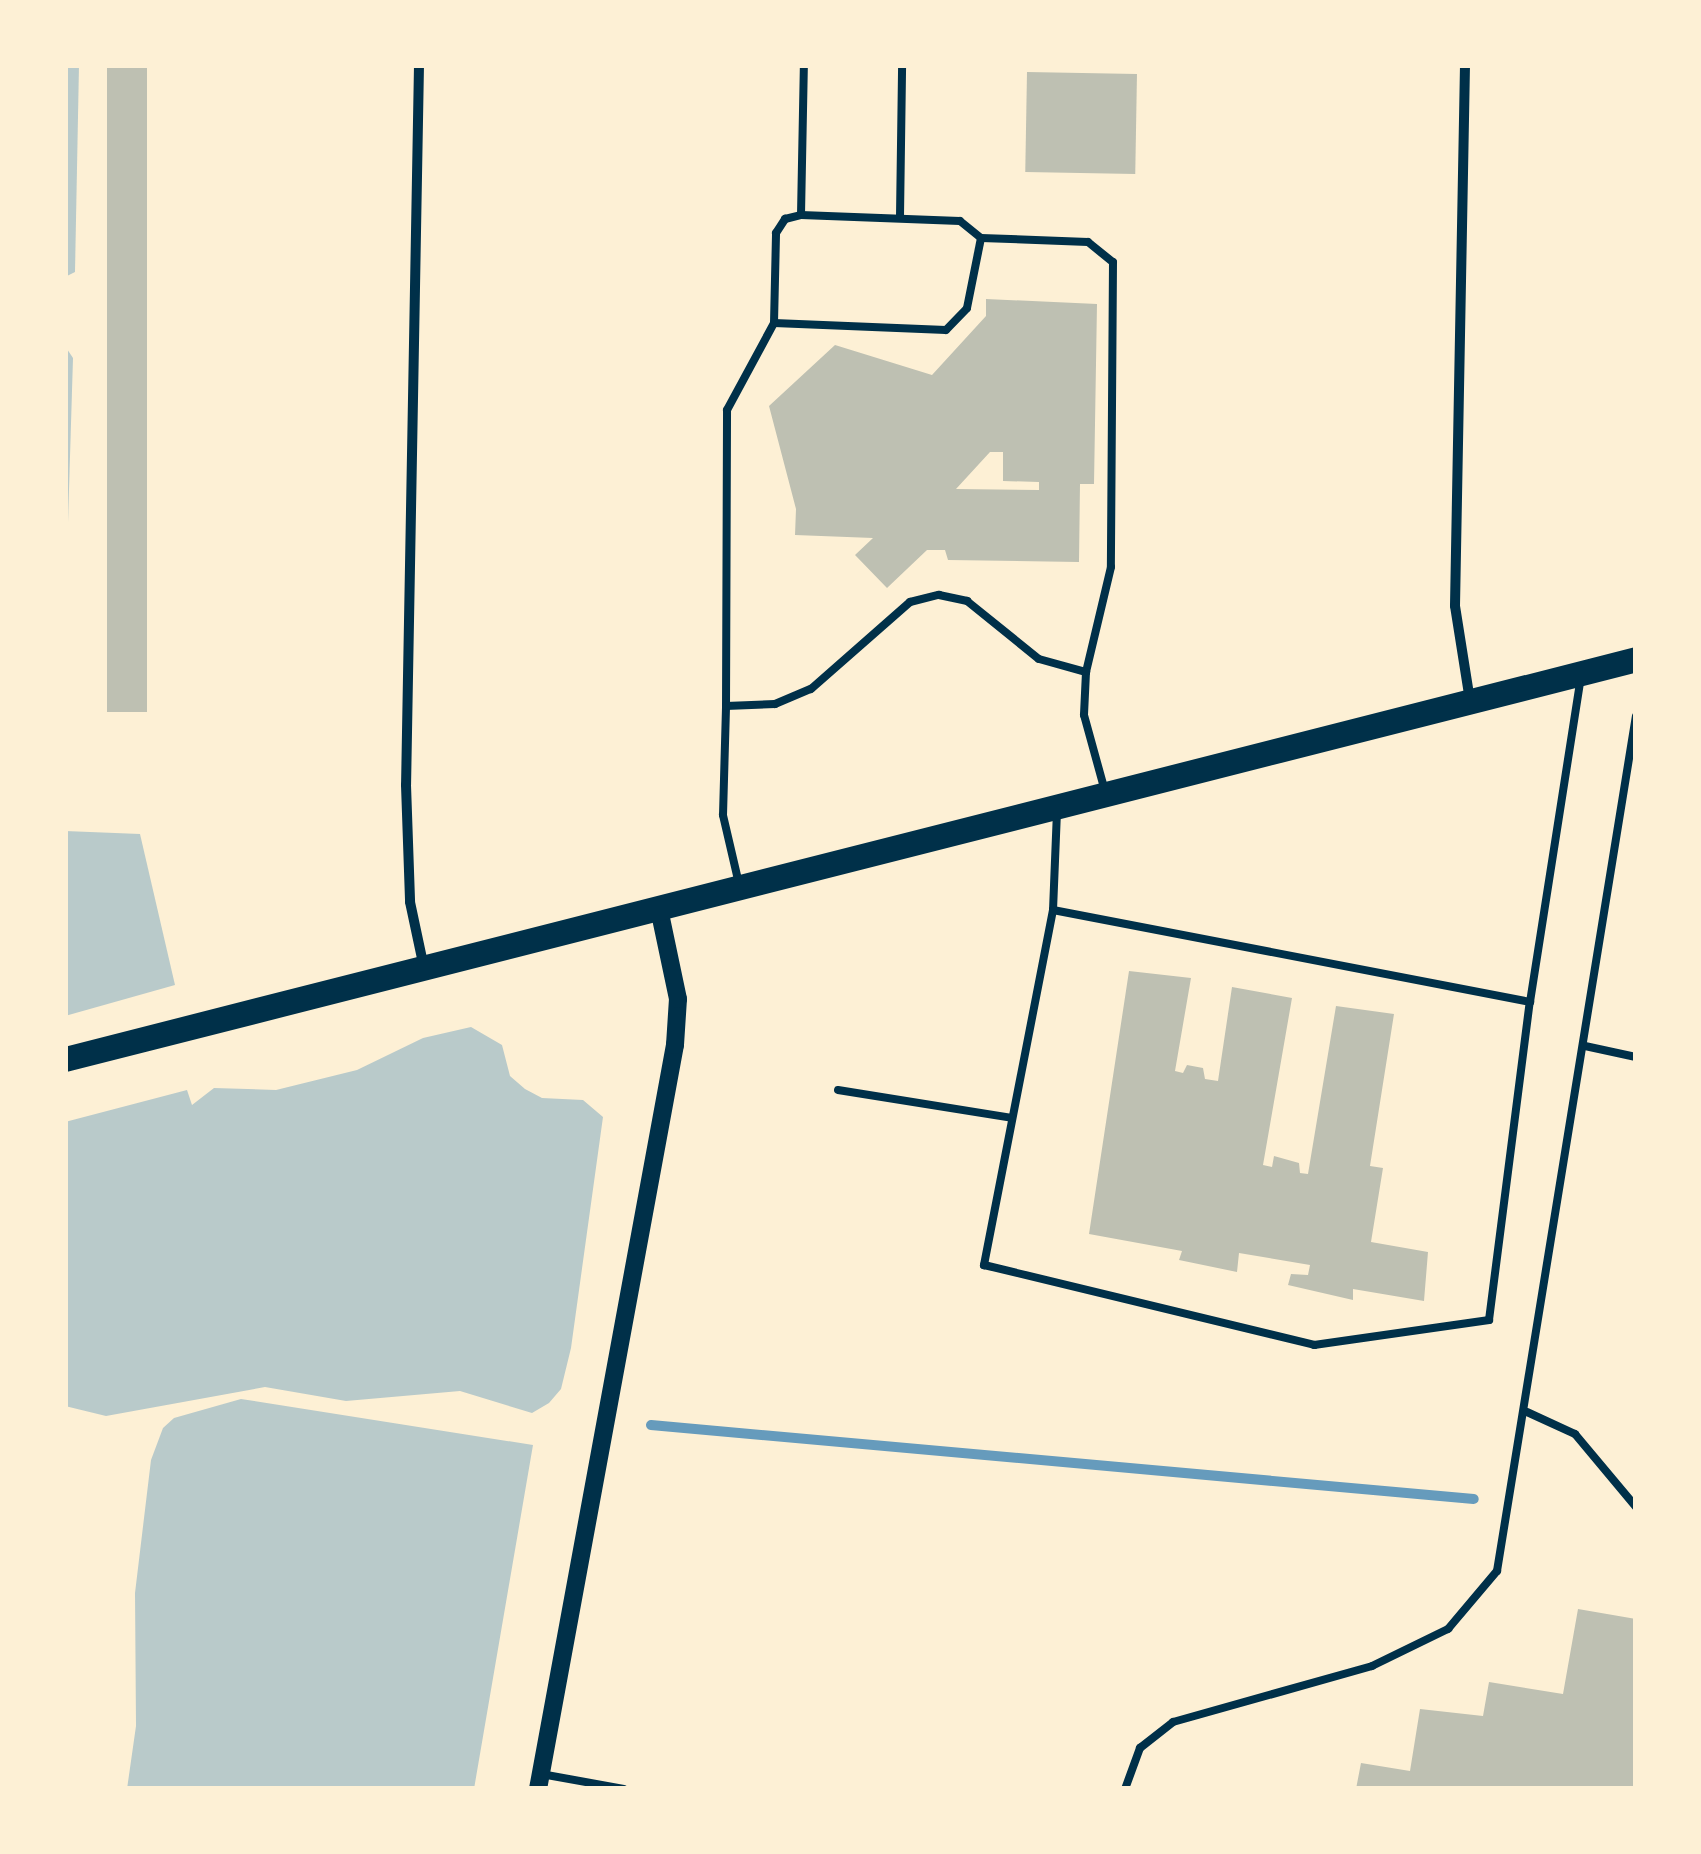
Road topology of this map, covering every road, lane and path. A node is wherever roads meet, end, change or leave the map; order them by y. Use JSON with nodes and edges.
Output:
{"nodes":[{"id":1,"x":419,"y":65,"type":"edge"},
{"id":2,"x":804,"y":65,"type":"edge"},
{"id":3,"x":902,"y":65,"type":"edge"},
{"id":4,"x":1465,"y":65,"type":"edge"},
{"id":5,"x":801,"y":215,"type":"junction"},
{"id":6,"x":900,"y":216,"type":"junction"},
{"id":7,"x":980,"y":238,"type":"junction"},
{"id":8,"x":774,"y":323,"type":"junction"},
{"id":9,"x":1636,"y":659,"type":"edge"},
{"id":10,"x":1086,"y":672,"type":"junction"},
{"id":11,"x":1582,"y":672,"type":"junction"},
{"id":12,"x":1470,"y":701,"type":"junction"},
{"id":13,"x":726,"y":706,"type":"junction"},
{"id":14,"x":1636,"y":716,"type":"edge"},
{"id":15,"x":1106,"y":796,"type":"junction"},
{"id":16,"x":1057,"y":808,"type":"junction"},
{"id":17,"x":740,"y":888,"type":"junction"},
{"id":18,"x":659,"y":909,"type":"junction"},
{"id":19,"x":1053,"y":910,"type":"junction"},
{"id":20,"x":424,"y":969,"type":"junction"},
{"id":21,"x":1530,"y":1002,"type":"junction"},
{"id":22,"x":1584,"y":1046,"type":"junction"},
{"id":23,"x":1636,"y":1057,"type":"edge"},
{"id":24,"x":65,"y":1059,"type":"edge"},
{"id":25,"x":838,"y":1090,"type":"dead end"},
{"id":26,"x":1012,"y":1118,"type":"junction"},
{"id":27,"x":1528,"y":1412,"type":"junction"},
{"id":28,"x":1636,"y":1507,"type":"edge"},
{"id":29,"x":540,"y":1782,"type":"edge"},
{"id":30,"x":624,"y":1789,"type":"edge"},
{"id":31,"x":1125,"y":1789,"type":"edge"}],
"edges":[{"from":1,"to":20,"type":"street"},
{"from":2,"to":5,"type":"lane"},
{"from":3,"to":6,"type":"lane"},
{"from":4,"to":12,"type":"street"},
{"from":5,"to":6,"type":"lane"},
{"from":5,"to":8,"type":"lane"},
{"from":6,"to":7,"type":"lane"},
{"from":7,"to":8,"type":"lane"},
{"from":7,"to":10,"type":"lane"},
{"from":8,"to":13,"type":"lane"},
{"from":9,"to":11,"type":"main road"},
{"from":10,"to":13,"type":"lane"},
{"from":10,"to":15,"type":"lane"},
{"from":11,"to":12,"type":"main road"},
{"from":11,"to":21,"type":"lane"},
{"from":12,"to":15,"type":"main road"},
{"from":13,"to":17,"type":"lane"},
{"from":14,"to":22,"type":"lane"},
{"from":15,"to":16,"type":"main road"},
{"from":16,"to":17,"type":"main road"},
{"from":16,"to":19,"type":"lane"},
{"from":17,"to":18,"type":"main road"},
{"from":18,"to":20,"type":"main road"},
{"from":18,"to":29,"type":"street"},
{"from":19,"to":21,"type":"lane"},
{"from":19,"to":26,"type":"lane"},
{"from":20,"to":24,"type":"main road"},
{"from":21,"to":26,"type":"lane"},
{"from":22,"to":23,"type":"lane"},
{"from":22,"to":27,"type":"lane"},
{"from":25,"to":26,"type":"lane"},
{"from":27,"to":28,"type":"lane"},
{"from":27,"to":31,"type":"lane"},
{"from":29,"to":30,"type":"lane"}]}
